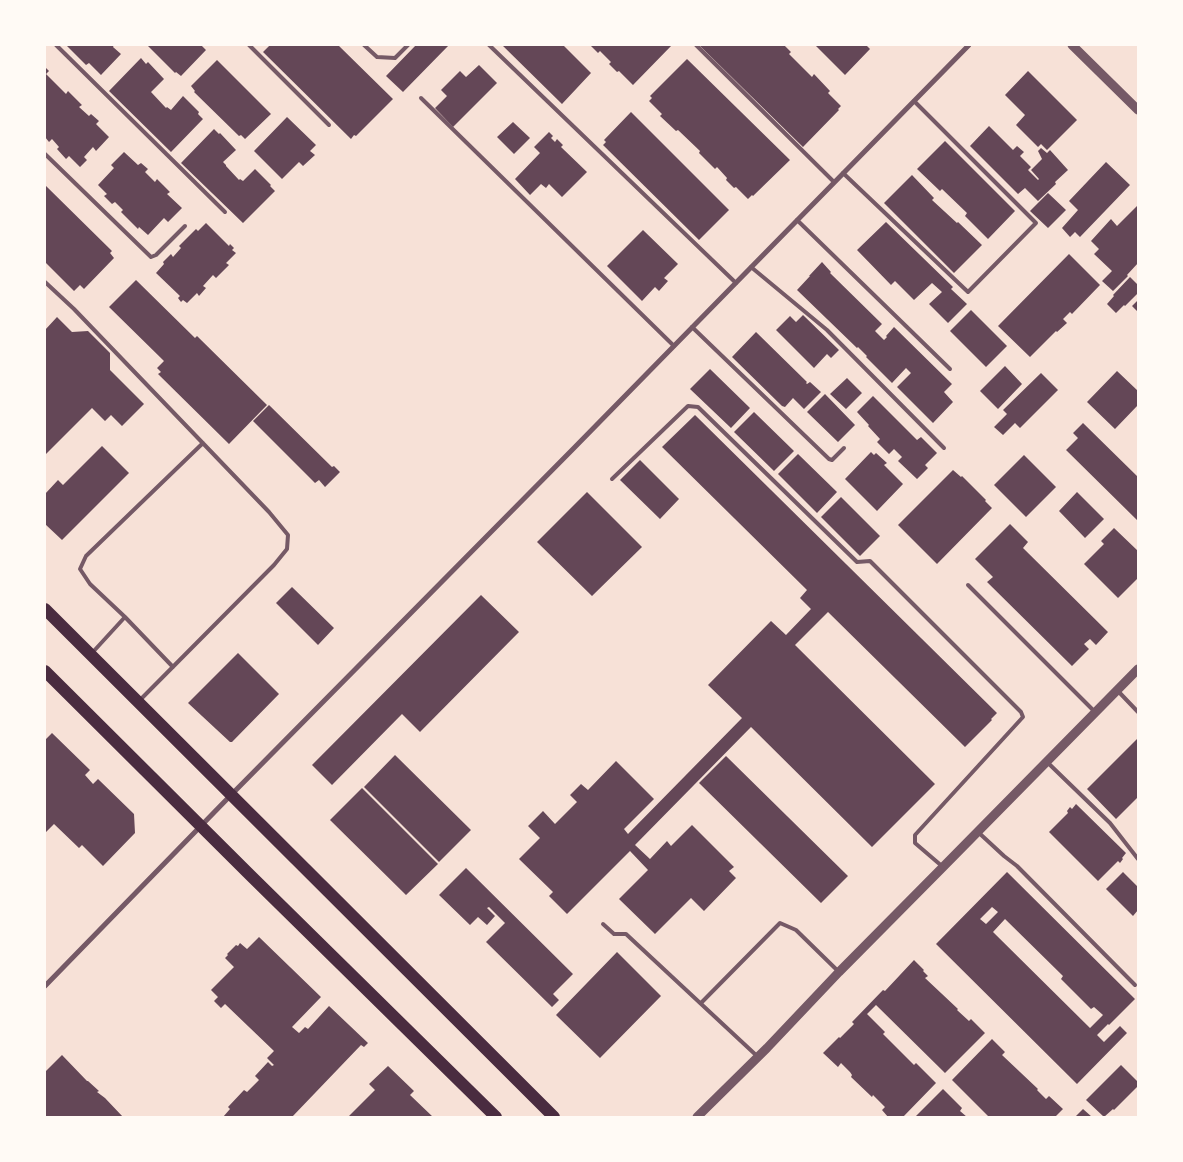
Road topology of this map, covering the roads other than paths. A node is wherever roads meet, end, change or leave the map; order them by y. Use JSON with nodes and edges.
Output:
{"nodes":[{"id":1,"x":56,"y":45,"type":"edge"},
{"id":2,"x":249,"y":45,"type":"edge"},
{"id":3,"x":364,"y":45,"type":"edge"},
{"id":4,"x":408,"y":45,"type":"edge"},
{"id":5,"x":489,"y":45,"type":"edge"},
{"id":6,"x":696,"y":45,"type":"edge"},
{"id":7,"x":969,"y":45,"type":"edge"},
{"id":8,"x":1072,"y":45,"type":"edge"},
{"id":9,"x":422,"y":98,"type":"dead end"},
{"id":10,"x":914,"y":101,"type":"junction"},
{"id":11,"x":1138,"y":110,"type":"edge"},
{"id":12,"x":329,"y":125,"type":"dead end"},
{"id":13,"x":45,"y":154,"type":"edge"},
{"id":14,"x":843,"y":174,"type":"junction"},
{"id":15,"x":834,"y":182,"type":"junction"},
{"id":16,"x":225,"y":212,"type":"dead end"},
{"id":17,"x":798,"y":220,"type":"junction"},
{"id":18,"x":185,"y":226,"type":"dead end"},
{"id":19,"x":751,"y":267,"type":"junction"},
{"id":20,"x":45,"y":282,"type":"edge"},
{"id":21,"x":736,"y":283,"type":"junction"},
{"id":22,"x":692,"y":327,"type":"junction"},
{"id":23,"x":674,"y":346,"type":"junction"},
{"id":24,"x":950,"y":369,"type":"dead end"},
{"id":25,"x":203,"y":443,"type":"junction"},
{"id":26,"x":844,"y":448,"type":"dead end"},
{"id":27,"x":944,"y":448,"type":"dead end"},
{"id":28,"x":612,"y":479,"type":"dead end"},
{"id":29,"x":968,"y":585,"type":"dead end"},
{"id":30,"x":45,"y":609,"type":"edge"},
{"id":31,"x":125,"y":617,"type":"junction"},
{"id":32,"x":90,"y":654,"type":"junction"},
{"id":33,"x":173,"y":667,"type":"junction"},
{"id":34,"x":1138,"y":668,"type":"edge"},
{"id":35,"x":45,"y":671,"type":"edge"},
{"id":36,"x":1117,"y":690,"type":"junction"},
{"id":37,"x":138,"y":702,"type":"junction"},
{"id":38,"x":1095,"y":712,"type":"junction"},
{"id":39,"x":1138,"y":712,"type":"edge"},
{"id":40,"x":1047,"y":762,"type":"junction"},
{"id":41,"x":231,"y":794,"type":"junction"},
{"id":42,"x":201,"y":826,"type":"junction"},
{"id":43,"x":978,"y":832,"type":"junction"},
{"id":44,"x":1138,"y":859,"type":"edge"},
{"id":45,"x":943,"y":868,"type":"junction"},
{"id":46,"x":603,"y":924,"type":"dead end"},
{"id":47,"x":839,"y":972,"type":"junction"},
{"id":48,"x":1135,"y":985,"type":"dead end"},
{"id":49,"x":45,"y":986,"type":"edge"},
{"id":50,"x":701,"y":1003,"type":"junction"},
{"id":51,"x":757,"y":1056,"type":"junction"},
{"id":52,"x":496,"y":1117,"type":"edge"},
{"id":53,"x":554,"y":1117,"type":"edge"},
{"id":54,"x":697,"y":1117,"type":"edge"}],
"edges":[{"from":1,"to":16,"type":"lane"},
{"from":2,"to":12,"type":"lane"},
{"from":3,"to":4,"type":"lane"},
{"from":5,"to":21,"type":"lane"},
{"from":6,"to":15,"type":"lane"},
{"from":7,"to":10,"type":"street"},
{"from":8,"to":11,"type":"street"},
{"from":9,"to":23,"type":"lane"},
{"from":10,"to":14,"type":"street"},
{"from":10,"to":14,"type":"lane"},
{"from":13,"to":18,"type":"lane"},
{"from":14,"to":15,"type":"street"},
{"from":15,"to":17,"type":"street"},
{"from":17,"to":19,"type":"street"},
{"from":17,"to":24,"type":"lane"},
{"from":19,"to":21,"type":"street"},
{"from":19,"to":27,"type":"lane"},
{"from":20,"to":25,"type":"lane"},
{"from":21,"to":22,"type":"street"},
{"from":22,"to":23,"type":"street"},
{"from":22,"to":26,"type":"lane"},
{"from":23,"to":41,"type":"street"},
{"from":25,"to":31,"type":"lane"},
{"from":25,"to":33,"type":"lane"},
{"from":28,"to":45,"type":"lane"},
{"from":29,"to":38,"type":"lane"},
{"from":30,"to":32,"type":"main road"},
{"from":31,"to":32,"type":"lane"},
{"from":31,"to":33,"type":"lane"},
{"from":32,"to":37,"type":"main road"},
{"from":33,"to":37,"type":"lane"},
{"from":34,"to":36,"type":"street"},
{"from":35,"to":42,"type":"main road"},
{"from":36,"to":38,"type":"street"},
{"from":36,"to":39,"type":"lane"},
{"from":37,"to":41,"type":"main road"},
{"from":38,"to":40,"type":"street"},
{"from":40,"to":43,"type":"street"},
{"from":40,"to":44,"type":"lane"},
{"from":41,"to":42,"type":"street"},
{"from":41,"to":53,"type":"main road"},
{"from":42,"to":49,"type":"street"},
{"from":42,"to":52,"type":"main road"},
{"from":43,"to":45,"type":"street"},
{"from":43,"to":48,"type":"lane"},
{"from":45,"to":47,"type":"street"},
{"from":46,"to":50,"type":"lane"},
{"from":47,"to":50,"type":"lane"},
{"from":47,"to":51,"type":"street"},
{"from":50,"to":51,"type":"lane"},
{"from":51,"to":54,"type":"street"}]}
